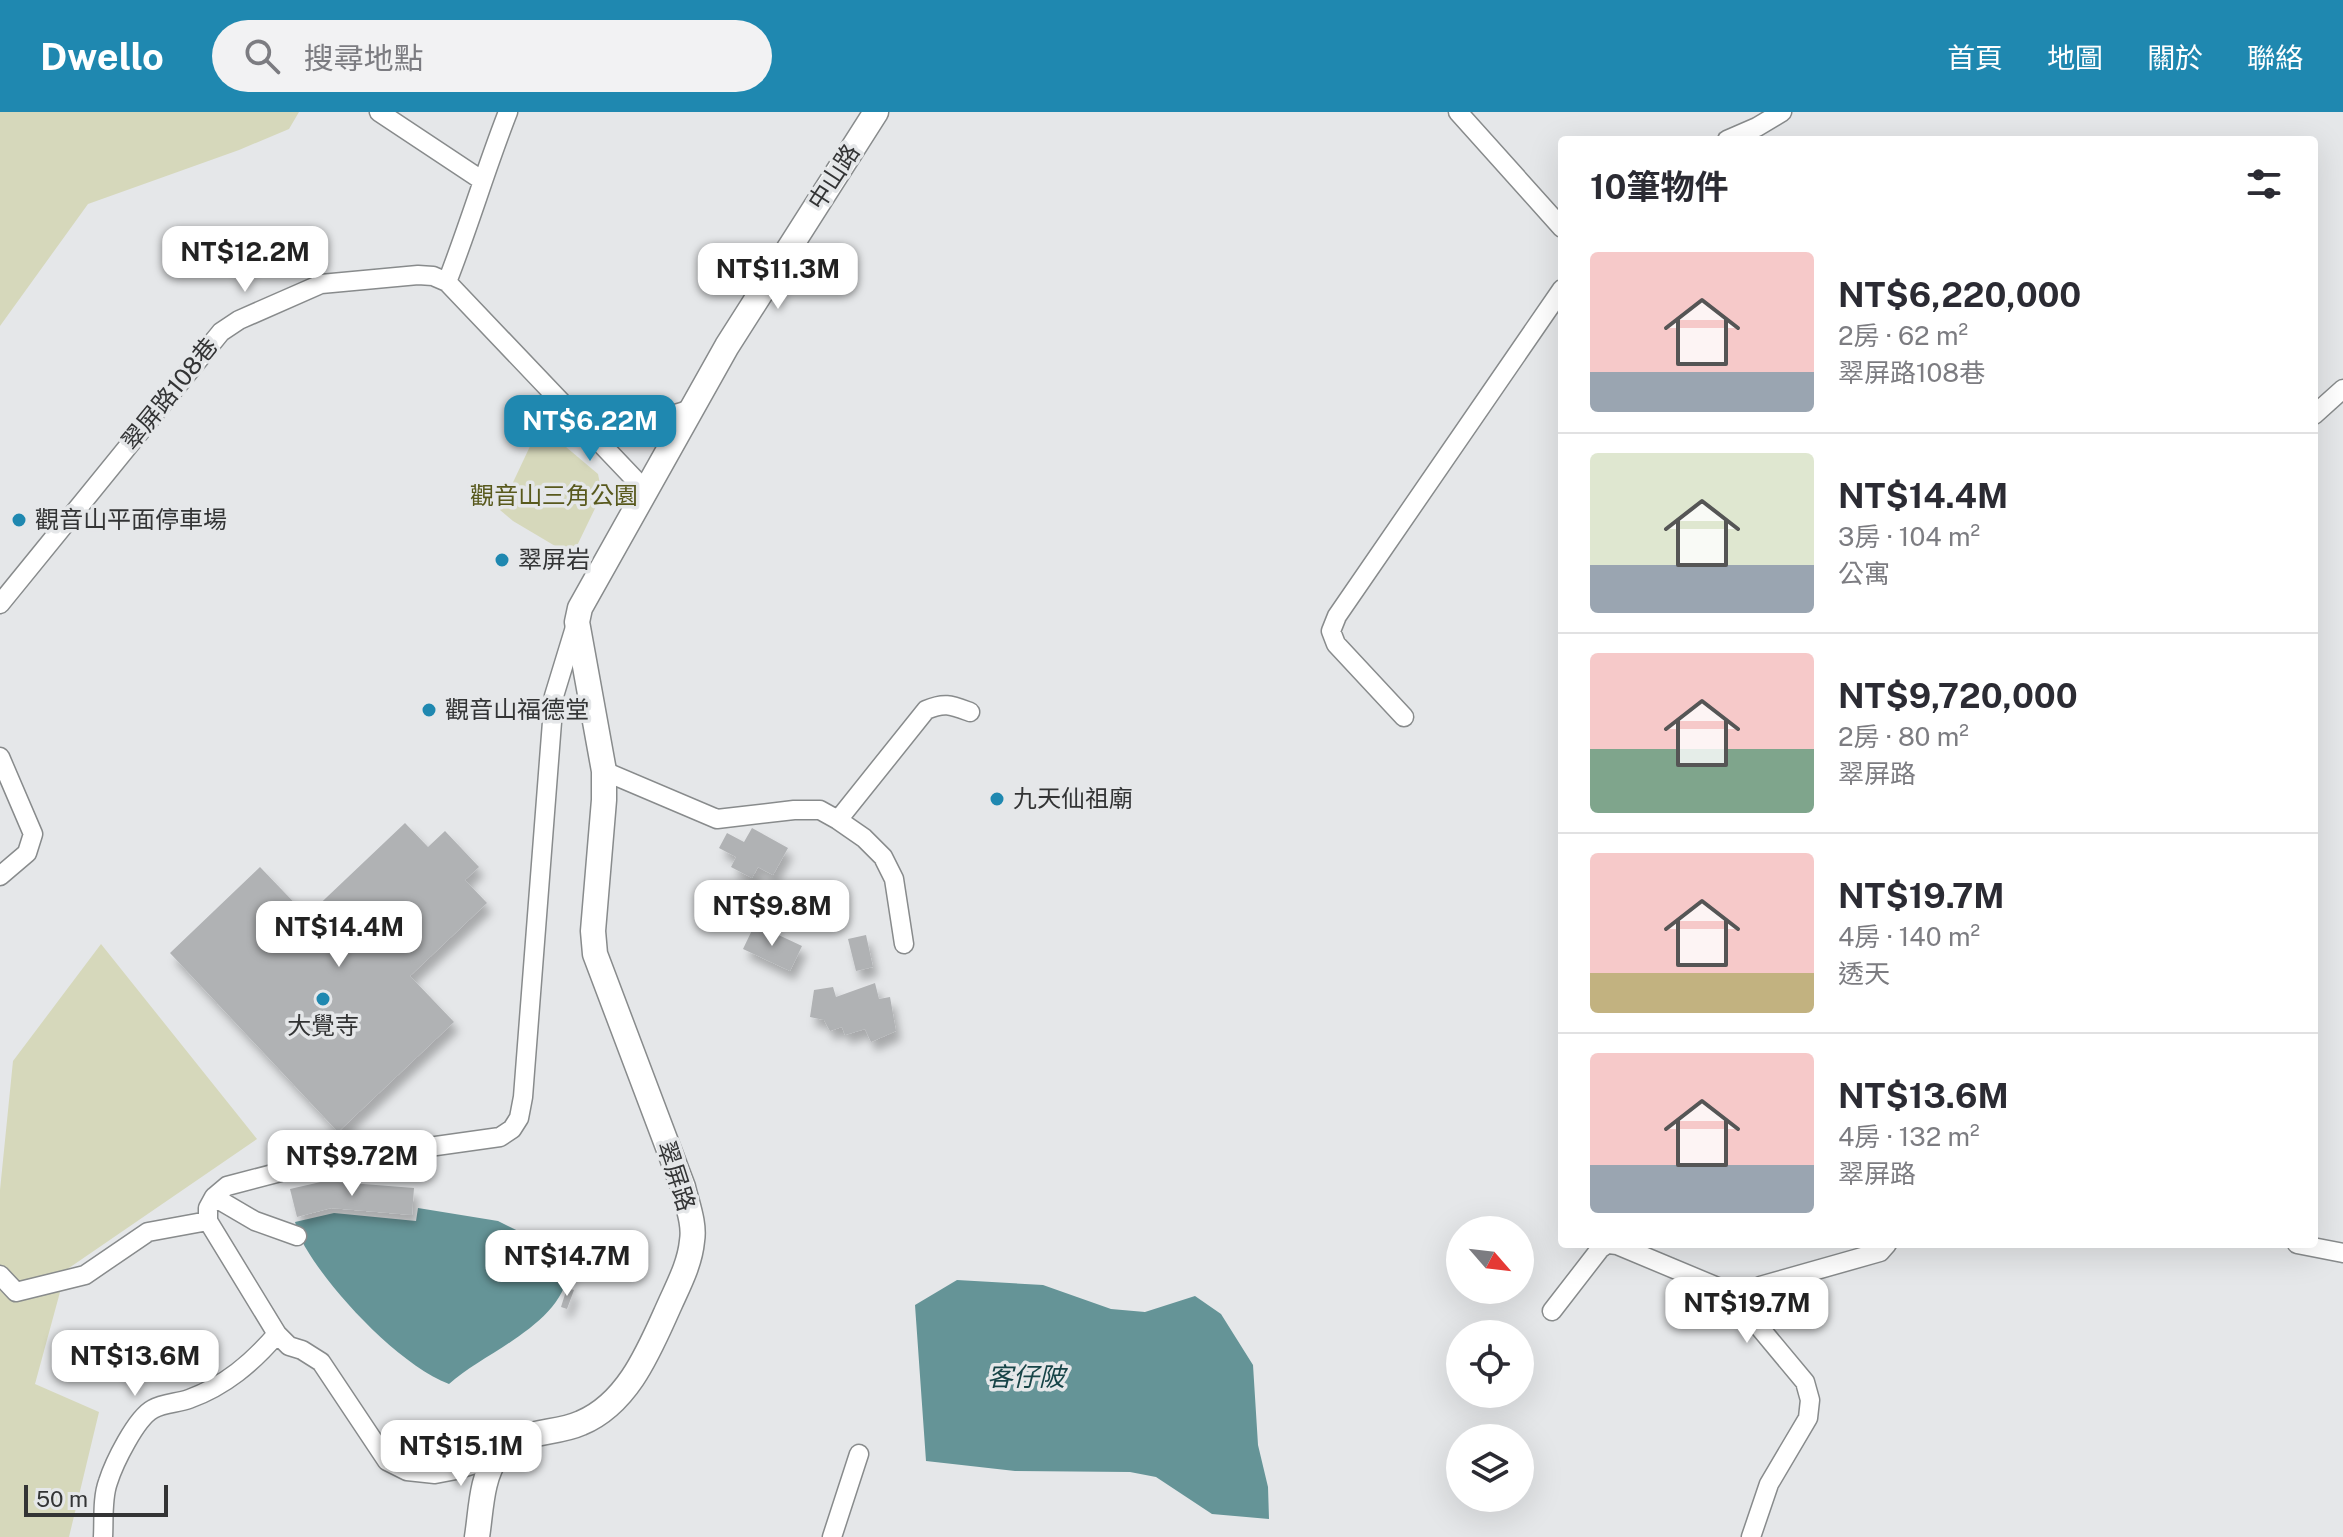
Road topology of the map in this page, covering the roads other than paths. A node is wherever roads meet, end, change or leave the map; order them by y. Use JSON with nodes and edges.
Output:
{"nodes":[{"id":1,"x":379,"y":112,"type":"edge"},
{"id":2,"x":508,"y":112,"type":"edge"},
{"id":3,"x":876,"y":112,"type":"edge"},
{"id":4,"x":1458,"y":112,"type":"edge"},
{"id":5,"x":1782,"y":112,"type":"edge"},
{"id":6,"x":1736,"y":136,"type":"edge"},
{"id":7,"x":483,"y":181,"type":"junction"},
{"id":8,"x":1558,"y":224,"type":"edge"},
{"id":9,"x":447,"y":282,"type":"junction"},
{"id":10,"x":1558,"y":295,"type":"edge"},
{"id":11,"x":2343,"y":389,"type":"edge"},
{"id":12,"x":565,"y":406,"type":"junction"},
{"id":13,"x":691,"y":409,"type":"junction"},
{"id":14,"x":2318,"y":411,"type":"edge"},
{"id":15,"x":645,"y":490,"type":"junction"},
{"id":16,"x":0,"y":604,"type":"edge"},
{"id":17,"x":577,"y":622,"type":"junction"},
{"id":18,"x":970,"y":712,"type":"dead end"},
{"id":19,"x":1404,"y":717,"type":"dead end"},
{"id":20,"x":0,"y":757,"type":"edge"},
{"id":21,"x":604,"y":771,"type":"junction"},
{"id":22,"x":838,"y":820,"type":"junction"},
{"id":23,"x":0,"y":876,"type":"edge"},
{"id":24,"x":904,"y":944,"type":"dead end"},
{"id":25,"x":214,"y":1197,"type":"junction"},
{"id":26,"x":208,"y":1221,"type":"junction"},
{"id":27,"x":297,"y":1236,"type":"dead end"},
{"id":28,"x":1602,"y":1248,"type":"edge"},
{"id":29,"x":1624,"y":1248,"type":"edge"},
{"id":30,"x":1884,"y":1248,"type":"edge"},
{"id":31,"x":2317,"y":1248,"type":"edge"},
{"id":32,"x":2343,"y":1253,"type":"edge"},
{"id":33,"x":0,"y":1275,"type":"edge"},
{"id":34,"x":1751,"y":1301,"type":"junction"},
{"id":35,"x":1552,"y":1311,"type":"dead end"},
{"id":36,"x":277,"y":1334,"type":"junction"},
{"id":37,"x":859,"y":1454,"type":"dead end"},
{"id":38,"x":497,"y":1457,"type":"junction"},
{"id":39,"x":103,"y":1537,"type":"edge"},
{"id":40,"x":477,"y":1537,"type":"edge"},
{"id":41,"x":832,"y":1537,"type":"edge"},
{"id":42,"x":1751,"y":1537,"type":"edge"}],
"edges":[{"from":1,"to":7,"type":"street"},
{"from":2,"to":7,"type":"street"},
{"from":3,"to":13,"type":"main road","name":"中山路"},
{"from":4,"to":8,"type":"street"},
{"from":5,"to":6,"type":"street"},
{"from":7,"to":9,"type":"street"},
{"from":9,"to":12,"type":"street"},
{"from":9,"to":16,"type":"street","name":"翠屏路108巷"},
{"from":10,"to":19,"type":"street"},
{"from":11,"to":14,"type":"street"},
{"from":12,"to":13,"type":"street"},
{"from":12,"to":15,"type":"street"},
{"from":13,"to":15,"type":"main road","name":"中山路"},
{"from":15,"to":17,"type":"main road"},
{"from":17,"to":21,"type":"main road","name":"翠屏路"},
{"from":17,"to":25,"type":"street"},
{"from":18,"to":22,"type":"street"},
{"from":20,"to":23,"type":"street"},
{"from":21,"to":22,"type":"street"},
{"from":21,"to":38,"type":"main road","name":"翠屏路"},
{"from":22,"to":24,"type":"street"},
{"from":25,"to":26,"type":"street"},
{"from":25,"to":27,"type":"street"},
{"from":26,"to":33,"type":"street"},
{"from":26,"to":36,"type":"street","name":"翠屏路"},
{"from":28,"to":35,"type":"street"},
{"from":29,"to":34,"type":"street"},
{"from":30,"to":34,"type":"street"},
{"from":31,"to":32,"type":"street"},
{"from":34,"to":42,"type":"street"},
{"from":36,"to":38,"type":"street","name":"翠屏路"},
{"from":36,"to":39,"type":"street"},
{"from":37,"to":41,"type":"street"},
{"from":38,"to":40,"type":"main road"}]}
